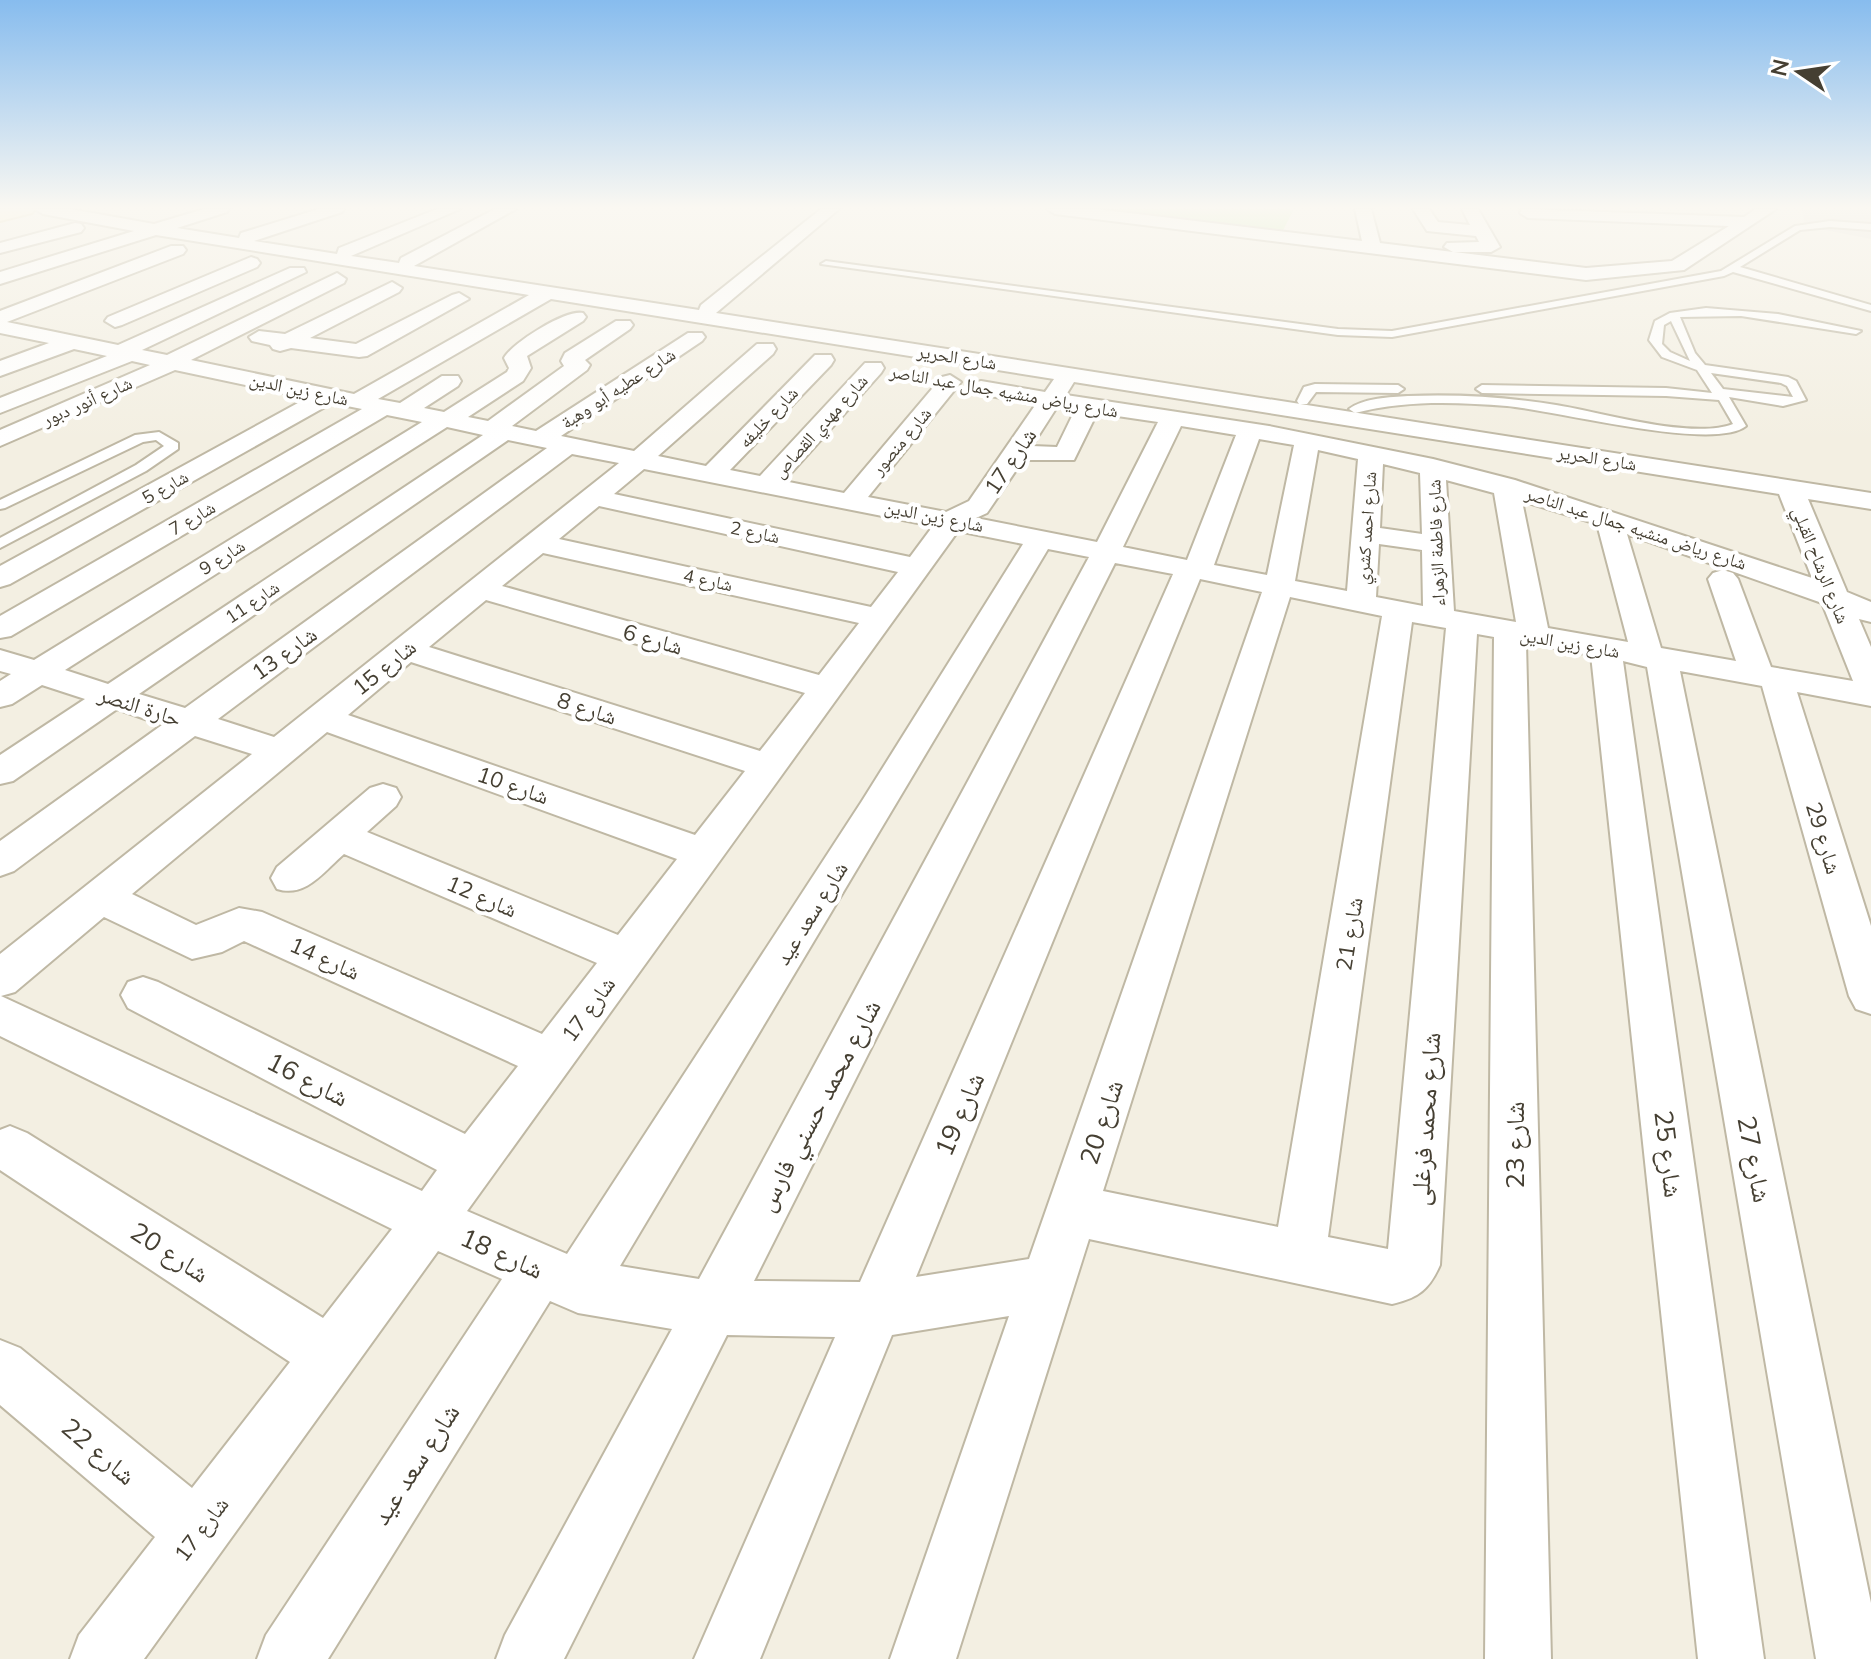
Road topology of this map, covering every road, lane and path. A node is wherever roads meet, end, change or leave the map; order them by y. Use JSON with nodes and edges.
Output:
{"nodes":[{"id":1,"x":37,"y":286,"type":"edge"},
{"id":2,"x":70,"y":286,"type":"edge"},
{"id":3,"x":114,"y":286,"type":"edge"},
{"id":4,"x":196,"y":286,"type":"edge"},
{"id":5,"x":267,"y":286,"type":"edge"},
{"id":6,"x":318,"y":286,"type":"edge"},
{"id":7,"x":383,"y":286,"type":"edge"},
{"id":8,"x":517,"y":286,"type":"edge"},
{"id":9,"x":563,"y":286,"type":"edge"},
{"id":10,"x":736,"y":286,"type":"edge"},
{"id":11,"x":997,"y":286,"type":"edge"},
{"id":12,"x":1654,"y":286,"type":"edge"},
{"id":13,"x":1796,"y":286,"type":"edge"},
{"id":14,"x":392,"y":288,"type":"junction"},
{"id":15,"x":107,"y":292,"type":"dead end"},
{"id":16,"x":548,"y":292,"type":"junction"},
{"id":17,"x":0,"y":299,"type":"edge"},
{"id":18,"x":459,"y":299,"type":"junction"},
{"id":19,"x":520,"y":308,"type":"junction"},
{"id":20,"x":1871,"y":308,"type":"edge"},
{"id":21,"x":708,"y":309,"type":"junction"},
{"id":22,"x":686,"y":314,"type":"junction"},
{"id":23,"x":1674,"y":315,"type":"junction"},
{"id":24,"x":576,"y":317,"type":"junction"},
{"id":25,"x":0,"y":318,"type":"edge"},
{"id":26,"x":115,"y":321,"type":"dead end"},
{"id":27,"x":745,"y":324,"type":"junction"},
{"id":28,"x":623,"y":325,"type":"junction"},
{"id":29,"x":0,"y":327,"type":"edge"},
{"id":30,"x":802,"y":328,"type":"junction"},
{"id":31,"x":1856,"y":331,"type":"dead end"},
{"id":32,"x":661,"y":332,"type":"junction"},
{"id":33,"x":36,"y":334,"type":"junction"},
{"id":34,"x":259,"y":337,"type":"dead end"},
{"id":35,"x":695,"y":337,"type":"junction"},
{"id":36,"x":288,"y":341,"type":"junction"},
{"id":37,"x":0,"y":342,"type":"edge"},
{"id":38,"x":72,"y":342,"type":"junction"},
{"id":39,"x":722,"y":342,"type":"junction"},
{"id":40,"x":321,"y":347,"type":"junction"},
{"id":41,"x":765,"y":349,"type":"junction"},
{"id":42,"x":0,"y":352,"type":"edge"},
{"id":43,"x":126,"y":353,"type":"junction"},
{"id":44,"x":823,"y":360,"type":"junction"},
{"id":45,"x":172,"y":362,"type":"junction"},
{"id":46,"x":0,"y":369,"type":"edge"},
{"id":47,"x":880,"y":370,"type":"joint"},
{"id":48,"x":368,"y":371,"type":"dead end"},
{"id":49,"x":225,"y":374,"type":"junction"},
{"id":50,"x":1682,"y":376,"type":"junction"},
{"id":51,"x":919,"y":377,"type":"dead end"},
{"id":52,"x":258,"y":380,"type":"junction"},
{"id":53,"x":450,"y":381,"type":"dead end"},
{"id":54,"x":950,"y":382,"type":"junction"},
{"id":55,"x":1070,"y":387,"type":"junction"},
{"id":56,"x":1720,"y":394,"type":"junction"},
{"id":57,"x":327,"y":395,"type":"junction"},
{"id":58,"x":0,"y":406,"type":"edge"},
{"id":59,"x":382,"y":406,"type":"junction"},
{"id":60,"x":1301,"y":406,"type":"junction"},
{"id":61,"x":1355,"y":409,"type":"junction"},
{"id":62,"x":1172,"y":419,"type":"junction"},
{"id":63,"x":446,"y":420,"type":"junction"},
{"id":64,"x":499,"y":430,"type":"junction"},
{"id":65,"x":1250,"y":431,"type":"junction"},
{"id":66,"x":1693,"y":432,"type":"junction"},
{"id":67,"x":0,"y":439,"type":"edge"},
{"id":68,"x":1307,"y":440,"type":"junction"},
{"id":69,"x":554,"y":442,"type":"junction"},
{"id":70,"x":1371,"y":454,"type":"junction"},
{"id":71,"x":639,"y":460,"type":"junction"},
{"id":72,"x":1433,"y":467,"type":"junction"},
{"id":73,"x":712,"y":474,"type":"junction"},
{"id":74,"x":767,"y":484,"type":"junction"},
{"id":75,"x":1506,"y":486,"type":"junction"},
{"id":76,"x":1790,"y":488,"type":"junction"},
{"id":77,"x":1871,"y":489,"type":"edge"},
{"id":78,"x":593,"y":497,"type":"junction"},
{"id":79,"x":852,"y":500,"type":"junction"},
{"id":80,"x":1871,"y":501,"type":"edge"},
{"id":81,"x":0,"y":505,"type":"edge"},
{"id":82,"x":1609,"y":519,"type":"junction"},
{"id":83,"x":952,"y":520,"type":"junction"},
{"id":84,"x":1365,"y":534,"type":"junction"},
{"id":85,"x":1041,"y":537,"type":"junction"},
{"id":86,"x":536,"y":543,"type":"junction"},
{"id":87,"x":0,"y":544,"type":"edge"},
{"id":88,"x":1436,"y":544,"type":"junction"},
{"id":89,"x":1107,"y":551,"type":"junction"},
{"id":90,"x":917,"y":567,"type":"junction"},
{"id":91,"x":1194,"y":569,"type":"junction"},
{"id":92,"x":0,"y":578,"type":"edge"},
{"id":93,"x":1723,"y":579,"type":"dead end"},
{"id":94,"x":1279,"y":586,"type":"junction"},
{"id":95,"x":479,"y":589,"type":"junction"},
{"id":96,"x":1833,"y":596,"type":"junction"},
{"id":97,"x":1380,"y":606,"type":"junction"},
{"id":98,"x":1871,"y":613,"type":"edge"},
{"id":99,"x":880,"y":618,"type":"junction"},
{"id":100,"x":1451,"y":620,"type":"junction"},
{"id":101,"x":0,"y":629,"type":"edge"},
{"id":102,"x":1522,"y":634,"type":"junction"},
{"id":103,"x":405,"y":650,"type":"junction"},
{"id":104,"x":1639,"y":656,"type":"junction"},
{"id":105,"x":0,"y":660,"type":"edge"},
{"id":106,"x":38,"y":673,"type":"junction"},
{"id":107,"x":1768,"y":678,"type":"junction"},
{"id":108,"x":1871,"y":686,"type":"edge"},
{"id":109,"x":827,"y":688,"type":"junction"},
{"id":110,"x":1871,"y":695,"type":"edge"},
{"id":111,"x":0,"y":696,"type":"edge"},
{"id":112,"x":112,"y":697,"type":"junction"},
{"id":113,"x":321,"y":718,"type":"junction"},
{"id":114,"x":190,"y":722,"type":"junction"},
{"id":115,"x":280,"y":751,"type":"junction"},
{"id":116,"x":769,"y":766,"type":"junction"},
{"id":117,"x":0,"y":772,"type":"edge"},
{"id":118,"x":383,"y":797,"type":"dead end"},
{"id":119,"x":339,"y":836,"type":"junction"},
{"id":120,"x":704,"y":853,"type":"junction"},
{"id":121,"x":0,"y":861,"type":"edge"},
{"id":122,"x":291,"y":878,"type":"dead end"},
{"id":123,"x":100,"y":897,"type":"junction"},
{"id":124,"x":626,"y":957,"type":"junction"},
{"id":125,"x":0,"y":979,"type":"edge"},
{"id":126,"x":143,"y":995,"type":"dead end"},
{"id":127,"x":1871,"y":996,"type":"edge"},
{"id":128,"x":0,"y":1015,"type":"edge"},
{"id":129,"x":551,"y":1059,"type":"junction"},
{"id":130,"x":10,"y":1149,"type":"dead end"},
{"id":131,"x":473,"y":1163,"type":"junction"},
{"id":132,"x":1072,"y":1210,"type":"junction"},
{"id":133,"x":430,"y":1221,"type":"junction"},
{"id":134,"x":1299,"y":1257,"type":"junction"},
{"id":135,"x":559,"y":1278,"type":"junction"},
{"id":136,"x":1047,"y":1283,"type":"junction"},
{"id":137,"x":712,"y":1308,"type":"junction"},
{"id":138,"x":877,"y":1310,"type":"junction"},
{"id":139,"x":330,"y":1355,"type":"junction"},
{"id":140,"x":0,"y":1368,"type":"edge"},
{"id":141,"x":198,"y":1533,"type":"junction"},
{"id":142,"x":103,"y":1659,"type":"edge"},
{"id":143,"x":290,"y":1659,"type":"edge"},
{"id":144,"x":529,"y":1659,"type":"edge"},
{"id":145,"x":727,"y":1659,"type":"edge"},
{"id":146,"x":923,"y":1659,"type":"edge"},
{"id":147,"x":1518,"y":1659,"type":"edge"},
{"id":148,"x":1731,"y":1659,"type":"edge"},
{"id":149,"x":1849,"y":1659,"type":"edge"}],
"edges":[{"from":1,"to":17,"type":"street"},
{"from":2,"to":25,"type":"street"},
{"from":3,"to":15,"type":"street"},
{"from":4,"to":26,"type":"street"},
{"from":5,"to":43,"type":"street"},
{"from":6,"to":45,"type":"street","name":"شارع أنور دبور"},
{"from":7,"to":14,"type":"street","name":"شارع رياض منشيه جمال عبد الناصر"},
{"from":8,"to":16,"type":"street","name":"شارع الحرير"},
{"from":9,"to":21,"type":"street","name":"شارع الحرير"},
{"from":10,"to":21,"type":"street"},
{"from":11,"to":12,"type":"lane"},
{"from":13,"to":20,"type":"lane"},
{"from":14,"to":18,"type":"street","name":"شارع رياض منشيه جمال عبد الناصر"},
{"from":14,"to":36,"type":"street"},
{"from":16,"to":19,"type":"street"},
{"from":16,"to":22,"type":"street","name":"شارع الحرير"},
{"from":18,"to":19,"type":"street","name":"شارع رياض منشيه جمال عبد الناصر"},
{"from":18,"to":40,"type":"street"},
{"from":19,"to":24,"type":"street","name":"شارع رياض منشيه جمال عبد الناصر"},
{"from":19,"to":59,"type":"street"},
{"from":21,"to":30,"type":"street","name":"شارع الحرير"},
{"from":22,"to":27,"type":"street","name":"شارع الحرير"},
{"from":22,"to":32,"type":"street"},
{"from":23,"to":31,"type":"lane"},
{"from":23,"to":50,"type":"lane"},
{"from":23,"to":50,"type":"lane"},
{"from":24,"to":28,"type":"street","name":"شارع رياض منشيه جمال عبد الناصر"},
{"from":24,"to":63,"type":"street","name":"شارع 9"},
{"from":27,"to":30,"type":"street","name":"شارع الحرير"},
{"from":27,"to":39,"type":"street"},
{"from":28,"to":32,"type":"street","name":"شارع رياض منشيه جمال عبد الناصر"},
{"from":28,"to":64,"type":"street","name":"شارع 11"},
{"from":29,"to":33,"type":"street","name":"شارع زين الدين"},
{"from":30,"to":55,"type":"street","name":"شارع الحرير"},
{"from":32,"to":35,"type":"street","name":"شارع رياض منشيه جمال عبد الناصر"},
{"from":33,"to":37,"type":"street"},
{"from":33,"to":38,"type":"street","name":"شارع زين الدين"},
{"from":33,"to":42,"type":"street"},
{"from":34,"to":36,"type":"street"},
{"from":35,"to":39,"type":"street","name":"شارع رياض منشيه جمال عبد الناصر"},
{"from":35,"to":69,"type":"street","name":"شارع عطيه أبو وهبة"},
{"from":36,"to":40,"type":"street"},
{"from":36,"to":49,"type":"street"},
{"from":38,"to":43,"type":"street","name":"شارع زين الدين"},
{"from":38,"to":46,"type":"street"},
{"from":39,"to":41,"type":"street","name":"شارع رياض منشيه جمال عبد الناصر"},
{"from":40,"to":52,"type":"street"},
{"from":41,"to":44,"type":"street","name":"شارع رياض منشيه جمال عبد الناصر"},
{"from":41,"to":71,"type":"street","name":"شارع 15"},
{"from":43,"to":45,"type":"street","name":"شارع زين الدين"},
{"from":43,"to":58,"type":"street"},
{"from":44,"to":47,"type":"street","name":"شارع رياض منشيه جمال عبد الناصر"},
{"from":44,"to":73,"type":"street","name":"شارع خليفه"},
{"from":45,"to":49,"type":"street","name":"شارع زين الدين"},
{"from":45,"to":67,"type":"street","name":"شارع أنور دبور"},
{"from":47,"to":74,"type":"street","name":"شارع مهدي القصاص"},
{"from":48,"to":57,"type":"street","name":"شارع 5"},
{"from":49,"to":52,"type":"street","name":"شارع زين الدين"},
{"from":50,"to":56,"type":"lane"},
{"from":50,"to":56,"type":"lane"},
{"from":50,"to":56,"type":"lane"},
{"from":50,"to":60,"type":"lane"},
{"from":50,"to":66,"type":"lane"},
{"from":51,"to":54,"type":"street","name":"شارع رياض منشيه جمال عبد الناصر"},
{"from":52,"to":57,"type":"street","name":"شارع زين الدين"},
{"from":53,"to":59,"type":"street"},
{"from":54,"to":55,"type":"street","name":"شارع رياض منشيه جمال عبد الناصر"},
{"from":54,"to":79,"type":"street","name":"شارع منصور"},
{"from":55,"to":60,"type":"street","name":"شارع الحرير"},
{"from":55,"to":62,"type":"street","name":"شارع رياض منشيه جمال عبد الناصر"},
{"from":55,"to":83,"type":"street","name":"شارع 17"},
{"from":56,"to":66,"type":"lane"},
{"from":57,"to":59,"type":"street","name":"شارع زين الدين"},
{"from":57,"to":92,"type":"street","name":"شارع 5"},
{"from":59,"to":63,"type":"street","name":"شارع زين الدين"},
{"from":59,"to":101,"type":"street","name":"شارع 7"},
{"from":60,"to":61,"type":"street","name":"شارع الحرير"},
{"from":60,"to":76,"type":"street","name":"شارع الحرير"},
{"from":61,"to":66,"type":"lane"},
{"from":61,"to":77,"type":"street","name":"شارع الحرير"},
{"from":62,"to":65,"type":"street","name":"شارع رياض منشيه جمال عبد الناصر"},
{"from":62,"to":89,"type":"street","name":"شارع محمد حسني فارس"},
{"from":63,"to":64,"type":"street","name":"شارع زين الدين"},
{"from":63,"to":106,"type":"street","name":"شارع 9"},
{"from":64,"to":69,"type":"street","name":"شارع زين الدين"},
{"from":64,"to":112,"type":"street","name":"شارع 11"},
{"from":65,"to":68,"type":"street","name":"شارع رياض منشيه جمال عبد الناصر"},
{"from":65,"to":91,"type":"street","name":"شارع 19"},
{"from":68,"to":70,"type":"street","name":"شارع رياض منشيه جمال عبد الناصر"},
{"from":68,"to":94,"type":"street","name":"شارع 20"},
{"from":69,"to":71,"type":"street","name":"شارع زين الدين"},
{"from":69,"to":114,"type":"street","name":"شارع 13"},
{"from":70,"to":72,"type":"street","name":"شارع رياض منشيه جمال عبد الناصر"},
{"from":70,"to":84,"type":"street","name":"شارع احمد كشري"},
{"from":71,"to":73,"type":"street","name":"شارع زين الدين"},
{"from":71,"to":78,"type":"street","name":"شارع 15"},
{"from":72,"to":75,"type":"street","name":"شارع رياض منشيه جمال عبد الناصر"},
{"from":72,"to":88,"type":"street","name":"شارع فاطمة الزهراء"},
{"from":73,"to":74,"type":"street","name":"شارع زين الدين"},
{"from":74,"to":79,"type":"street","name":"شارع زين الدين"},
{"from":75,"to":82,"type":"street","name":"شارع رياض منشيه جمال عبد الناصر"},
{"from":75,"to":102,"type":"street","name":"شارع 23"},
{"from":76,"to":80,"type":"street","name":"شارع الحرير"},
{"from":76,"to":96,"type":"street","name":"شارع الرشاح القبلي"},
{"from":78,"to":86,"type":"street","name":"شارع 15"},
{"from":78,"to":90,"type":"street","name":"شارع 2"},
{"from":79,"to":83,"type":"street","name":"شارع زين الدين"},
{"from":81,"to":87,"type":"lane"},
{"from":82,"to":96,"type":"street","name":"شارع رياض منشيه جمال عبد الناصر"},
{"from":82,"to":104,"type":"street","name":"شارع 27"},
{"from":83,"to":85,"type":"street","name":"شارع زين الدين"},
{"from":83,"to":90,"type":"street","name":"شارع 17"},
{"from":84,"to":88,"type":"street"},
{"from":84,"to":97,"type":"street","name":"شارع احمد كشري"},
{"from":85,"to":89,"type":"street","name":"شارع زين الدين"},
{"from":85,"to":135,"type":"street","name":"شارع سعد عيد"},
{"from":86,"to":95,"type":"street","name":"شارع 15"},
{"from":86,"to":99,"type":"street","name":"شارع 4"},
{"from":88,"to":100,"type":"street","name":"شارع فاطمة الزهراء"},
{"from":89,"to":91,"type":"street","name":"شارع زين الدين"},
{"from":89,"to":137,"type":"street","name":"شارع محمد حسني فارس"},
{"from":90,"to":99,"type":"street","name":"شارع 17"},
{"from":91,"to":94,"type":"street","name":"شارع زين الدين"},
{"from":91,"to":138,"type":"street","name":"شارع 19"},
{"from":93,"to":107,"type":"street","name":"شارع 29"},
{"from":94,"to":97,"type":"street","name":"شارع زين الدين"},
{"from":94,"to":132,"type":"street","name":"شارع 20"},
{"from":95,"to":103,"type":"street","name":"شارع 15"},
{"from":95,"to":109,"type":"street","name":"شارع 6"},
{"from":96,"to":98,"type":"street","name":"شارع رياض منشيه جمال عبد الناصر"},
{"from":96,"to":108,"type":"street","name":"شارع الرشاح القبلي"},
{"from":97,"to":100,"type":"street","name":"شارع زين الدين"},
{"from":97,"to":134,"type":"street","name":"شارع 21"},
{"from":99,"to":109,"type":"street","name":"شارع 17"},
{"from":100,"to":102,"type":"street","name":"شارع زين الدين"},
{"from":100,"to":134,"type":"street","name":"شارع محمد فرغلى"},
{"from":102,"to":104,"type":"street","name":"شارع زين الدين"},
{"from":102,"to":147,"type":"street","name":"شارع 23"},
{"from":103,"to":113,"type":"street","name":"شارع 15"},
{"from":103,"to":116,"type":"street","name":"شارع 8"},
{"from":104,"to":107,"type":"street","name":"شارع زين الدين"},
{"from":104,"to":148,"type":"street","name":"شارع 25"},
{"from":104,"to":149,"type":"street","name":"شارع 27"},
{"from":105,"to":106,"type":"street","name":"حارة النصر"},
{"from":106,"to":111,"type":"street","name":"شارع 9"},
{"from":106,"to":112,"type":"street","name":"حارة النصر"},
{"from":107,"to":110,"type":"street","name":"شارع زين الدين"},
{"from":107,"to":127,"type":"street","name":"شارع 29"},
{"from":109,"to":116,"type":"street","name":"شارع 17"},
{"from":112,"to":114,"type":"street","name":"حارة النصر"},
{"from":112,"to":117,"type":"street","name":"شارع 11"},
{"from":113,"to":115,"type":"street","name":"شارع 15"},
{"from":113,"to":120,"type":"street","name":"شارع 10"},
{"from":114,"to":115,"type":"street","name":"حارة النصر"},
{"from":114,"to":121,"type":"street","name":"شارع 13"},
{"from":115,"to":123,"type":"street","name":"شارع 15"},
{"from":116,"to":120,"type":"street","name":"شارع 17"},
{"from":118,"to":119,"type":"street"},
{"from":119,"to":122,"type":"street"},
{"from":119,"to":124,"type":"street","name":"شارع 12"},
{"from":120,"to":124,"type":"street","name":"شارع 17"},
{"from":123,"to":125,"type":"street","name":"شارع 15"},
{"from":123,"to":129,"type":"street","name":"شارع 14"},
{"from":124,"to":129,"type":"street","name":"شارع 17"},
{"from":126,"to":131,"type":"street","name":"شارع 16"},
{"from":128,"to":133,"type":"street","name":"شارع 18"},
{"from":129,"to":131,"type":"street","name":"شارع 17"},
{"from":130,"to":139,"type":"street","name":"شارع 20"},
{"from":131,"to":133,"type":"street","name":"شارع 17"},
{"from":132,"to":134,"type":"street","name":"شارع محمد فرغلى"},
{"from":132,"to":136,"type":"street","name":"شارع 20"},
{"from":133,"to":135,"type":"street","name":"شارع 18"},
{"from":133,"to":139,"type":"street","name":"شارع 17"},
{"from":135,"to":137,"type":"street","name":"شارع 18"},
{"from":135,"to":143,"type":"street","name":"شارع سعد عيد"},
{"from":136,"to":138,"type":"street","name":"شارع 18"},
{"from":136,"to":146,"type":"street","name":"شارع 20"},
{"from":137,"to":138,"type":"street","name":"شارع 18"},
{"from":137,"to":144,"type":"street","name":"شارع محمد حسني فارس"},
{"from":138,"to":145,"type":"street","name":"شارع 19"},
{"from":139,"to":141,"type":"street","name":"شارع 17"},
{"from":140,"to":141,"type":"street","name":"شارع 22"},
{"from":141,"to":142,"type":"street","name":"شارع 17"}]}
